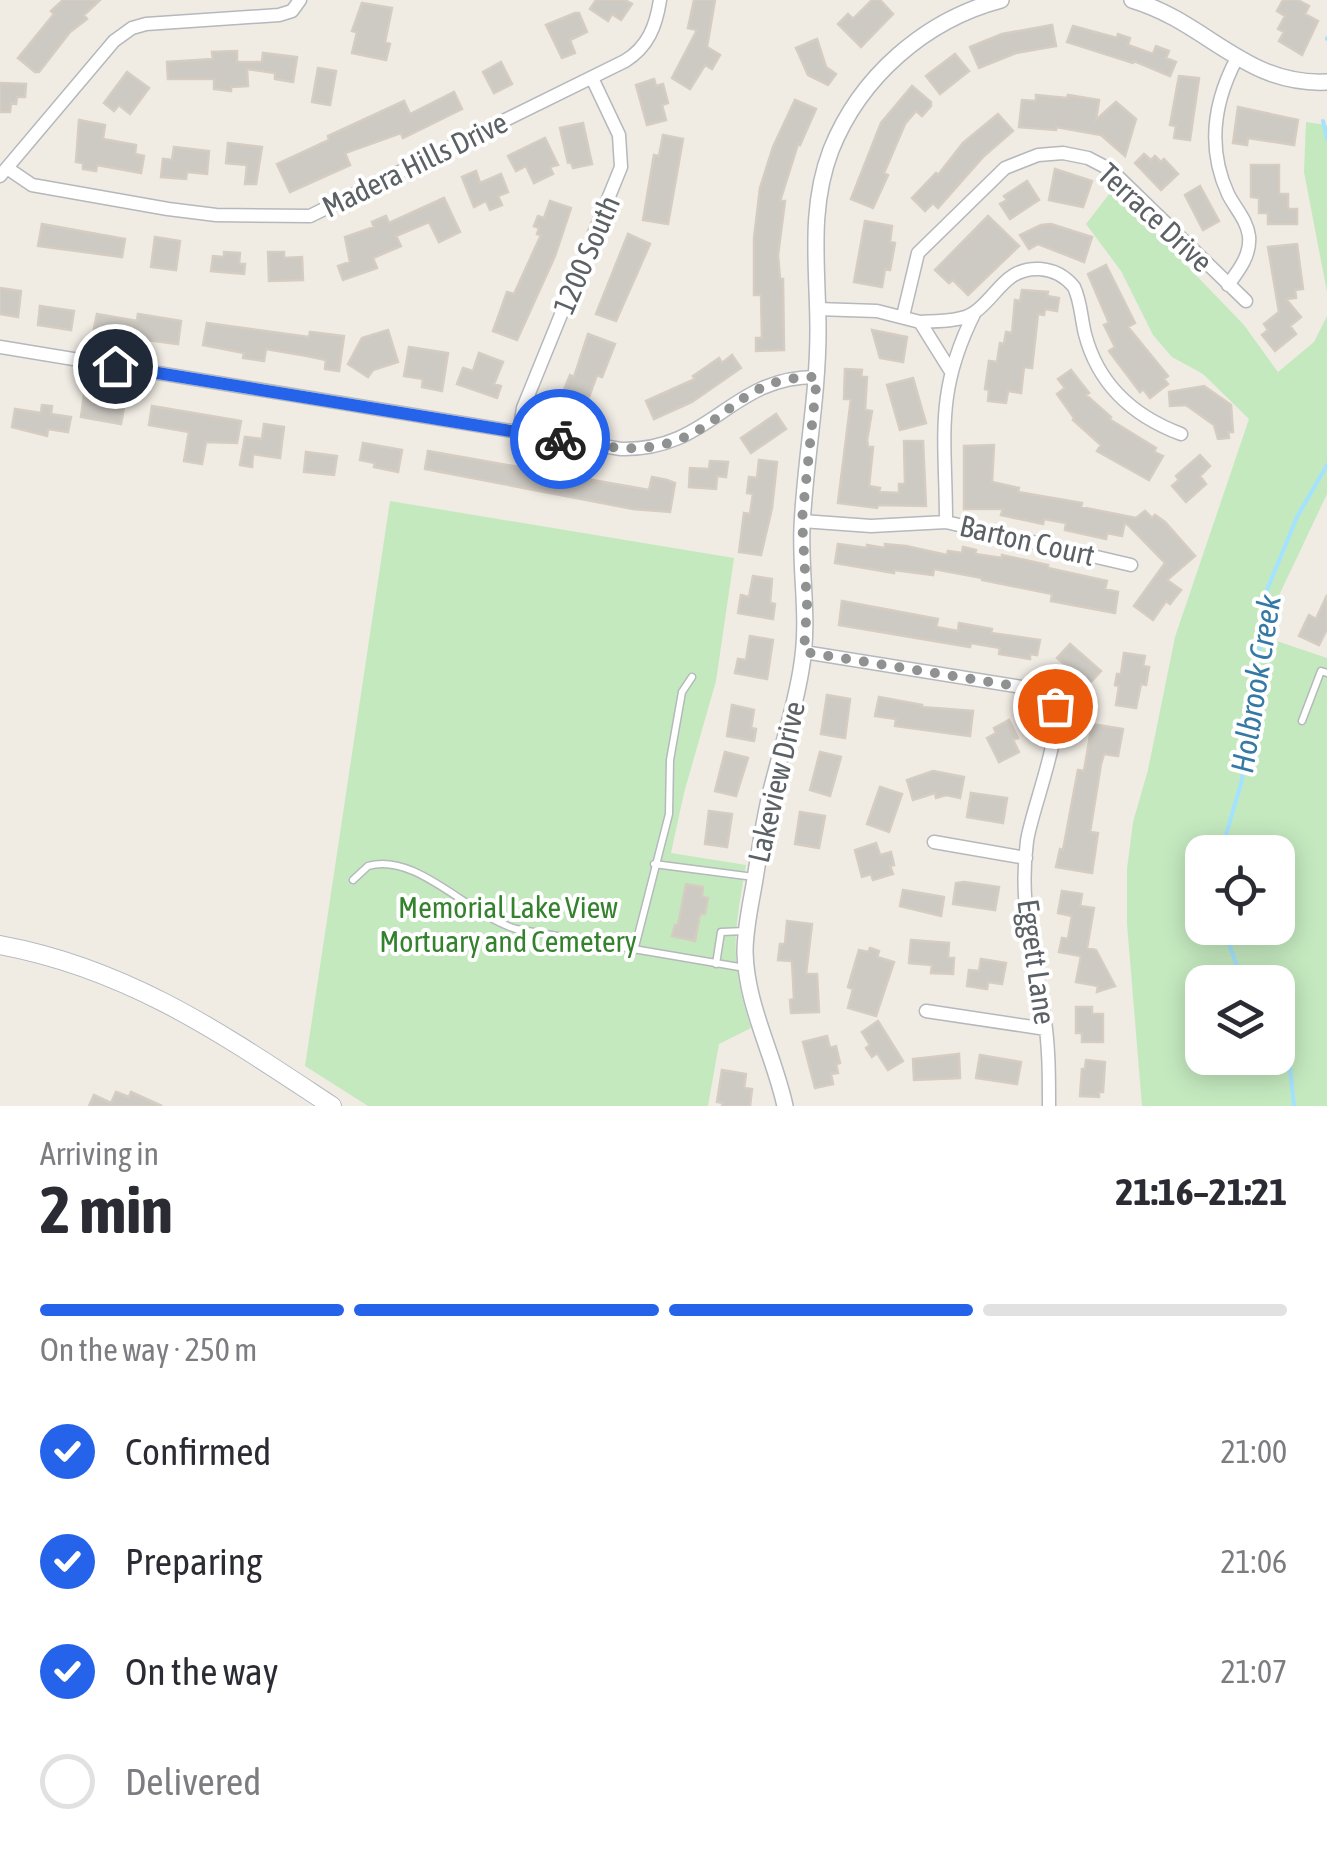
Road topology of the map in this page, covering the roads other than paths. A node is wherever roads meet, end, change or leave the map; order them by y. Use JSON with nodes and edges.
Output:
{"nodes":[{"id":1,"x":300,"y":0,"type":"edge"},
{"id":2,"x":660,"y":0,"type":"edge"},
{"id":3,"x":1001,"y":0,"type":"edge"},
{"id":4,"x":1132,"y":0,"type":"edge"},
{"id":5,"x":1237,"y":58,"type":"junction"},
{"id":6,"x":592,"y":78,"type":"junction"},
{"id":7,"x":1327,"y":82,"type":"edge"},
{"id":8,"x":4,"y":172,"type":"edge"},
{"id":9,"x":1228,"y":286,"type":"junction"},
{"id":10,"x":1246,"y":301,"type":"dead end"},
{"id":11,"x":817,"y":310,"type":"junction"},
{"id":12,"x":974,"y":314,"type":"junction"},
{"id":13,"x":903,"y":316,"type":"junction"},
{"id":14,"x":920,"y":322,"type":"junction"},
{"id":15,"x":0,"y":347,"type":"edge"},
{"id":16,"x":950,"y":370,"type":"junction"},
{"id":17,"x":817,"y":377,"type":"junction"},
{"id":18,"x":519,"y":433,"type":"junction"},
{"id":19,"x":1181,"y":434,"type":"dead end"},
{"id":20,"x":802,"y":520,"type":"junction"},
{"id":21,"x":946,"y":522,"type":"junction"},
{"id":22,"x":1131,"y":565,"type":"dead end"},
{"id":23,"x":804,"y":652,"type":"junction"},
{"id":24,"x":1327,"y":673,"type":"edge"},
{"id":25,"x":692,"y":676,"type":"dead end"},
{"id":26,"x":1302,"y":721,"type":"dead end"},
{"id":27,"x":934,"y":842,"type":"dead end"},
{"id":28,"x":1026,"y":858,"type":"junction"},
{"id":29,"x":654,"y":864,"type":"junction"},
{"id":30,"x":755,"y":877,"type":"junction"},
{"id":31,"x":353,"y":880,"type":"dead end"},
{"id":32,"x":746,"y":931,"type":"junction"},
{"id":33,"x":0,"y":946,"type":"edge"},
{"id":34,"x":634,"y":951,"type":"junction"},
{"id":35,"x":716,"y":964,"type":"junction"},
{"id":36,"x":746,"y":968,"type":"junction"},
{"id":37,"x":926,"y":1011,"type":"dead end"},
{"id":38,"x":1046,"y":1028,"type":"junction"},
{"id":39,"x":332,"y":1106,"type":"edge"},
{"id":40,"x":785,"y":1106,"type":"edge"},
{"id":41,"x":1049,"y":1106,"type":"edge"}],
"edges":[{"from":1,"to":8,"type":"street"},
{"from":2,"to":6,"type":"street","name":"Madera Hills Drive"},
{"from":3,"to":11,"type":"street","name":"Lakeview Drive"},
{"from":4,"to":5,"type":"street"},
{"from":5,"to":7,"type":"street"},
{"from":5,"to":9,"type":"street"},
{"from":6,"to":8,"type":"street","name":"Madera Hills Drive"},
{"from":6,"to":18,"type":"street","name":"1200 South"},
{"from":9,"to":10,"type":"street","name":"Terrace Drive"},
{"from":9,"to":13,"type":"street","name":"Terrace Drive"},
{"from":11,"to":13,"type":"street"},
{"from":11,"to":17,"type":"street","name":"Lakeview Drive"},
{"from":12,"to":14,"type":"street"},
{"from":12,"to":16,"type":"street"},
{"from":12,"to":19,"type":"street"},
{"from":13,"to":14,"type":"street"},
{"from":14,"to":16,"type":"street"},
{"from":15,"to":18,"type":"street"},
{"from":16,"to":21,"type":"street"},
{"from":17,"to":18,"type":"street"},
{"from":17,"to":20,"type":"street","name":"Lakeview Drive"},
{"from":20,"to":21,"type":"street","name":"Barton Court"},
{"from":20,"to":23,"type":"street","name":"Lakeview Drive"},
{"from":21,"to":22,"type":"street","name":"Barton Court"},
{"from":23,"to":28,"type":"street","name":"Eggett Lane"},
{"from":23,"to":30,"type":"street","name":"Lakeview Drive"},
{"from":24,"to":26,"type":"lane"},
{"from":25,"to":29,"type":"lane"},
{"from":27,"to":28,"type":"street"},
{"from":28,"to":38,"type":"street","name":"Eggett Lane"},
{"from":29,"to":30,"type":"lane"},
{"from":29,"to":34,"type":"lane"},
{"from":30,"to":32,"type":"street","name":"Lakeview Drive"},
{"from":31,"to":34,"type":"lane"},
{"from":32,"to":35,"type":"lane"},
{"from":32,"to":36,"type":"street","name":"Lakeview Drive"},
{"from":33,"to":39,"type":"main road"},
{"from":34,"to":35,"type":"lane"},
{"from":35,"to":36,"type":"lane"},
{"from":36,"to":40,"type":"street","name":"Lakeview Drive"},
{"from":37,"to":38,"type":"street"},
{"from":38,"to":41,"type":"street","name":"Eggett Lane"}]}
